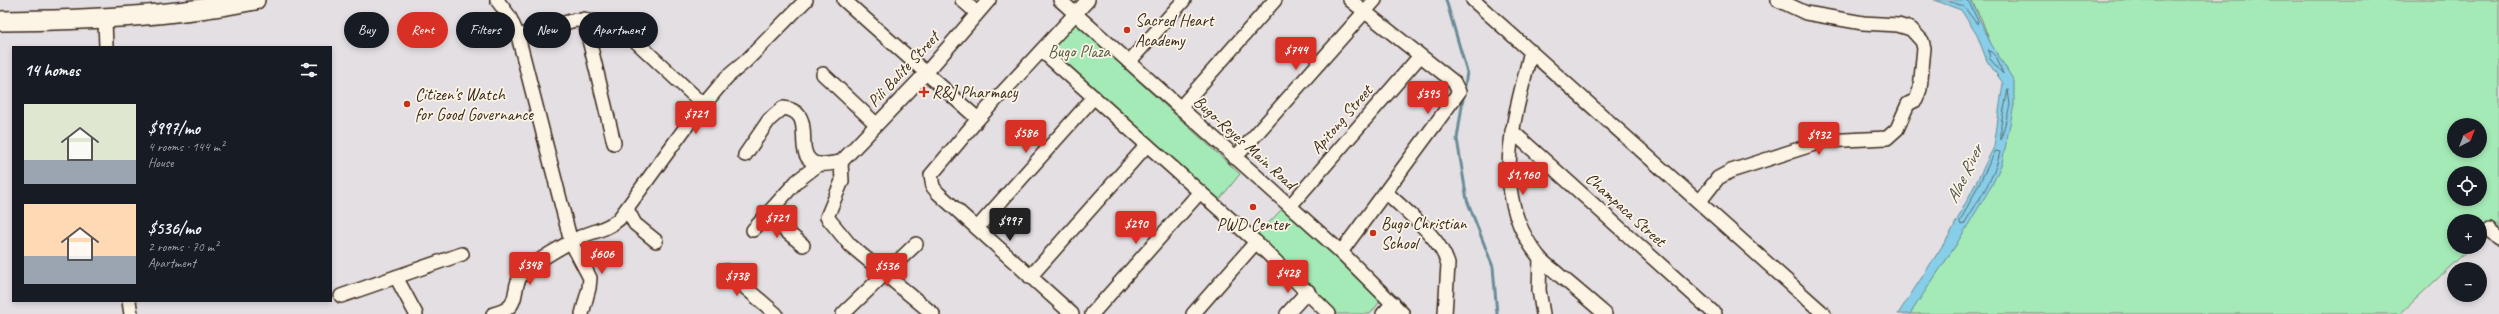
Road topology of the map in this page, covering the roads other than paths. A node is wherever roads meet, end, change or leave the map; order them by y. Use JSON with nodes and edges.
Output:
{"nodes":[{"id":1,"x":255,"y":0,"type":"edge"},
{"id":2,"x":497,"y":0,"type":"edge"},
{"id":3,"x":806,"y":0,"type":"edge"},
{"id":4,"x":844,"y":0,"type":"edge"},
{"id":5,"x":962,"y":0,"type":"edge"},
{"id":6,"x":989,"y":0,"type":"edge"},
{"id":7,"x":1060,"y":0,"type":"edge"},
{"id":8,"x":1088,"y":0,"type":"edge"},
{"id":9,"x":1184,"y":0,"type":"edge"},
{"id":10,"x":1275,"y":0,"type":"edge"},
{"id":11,"x":1350,"y":0,"type":"edge"},
{"id":12,"x":1375,"y":0,"type":"edge"},
{"id":13,"x":1473,"y":0,"type":"edge"},
{"id":14,"x":1778,"y":0,"type":"edge"},
{"id":15,"x":1364,"y":12,"type":"junction"},
{"id":16,"x":977,"y":13,"type":"junction"},
{"id":17,"x":1076,"y":14,"type":"junction"},
{"id":18,"x":105,"y":20,"type":"junction"},
{"id":19,"x":0,"y":21,"type":"edge"},
{"id":20,"x":579,"y":21,"type":"edge"},
{"id":21,"x":518,"y":36,"type":"junction"},
{"id":22,"x":106,"y":46,"type":"edge"},
{"id":23,"x":591,"y":48,"type":"edge"},
{"id":24,"x":644,"y":48,"type":"edge"},
{"id":25,"x":1042,"y":51,"type":"junction"},
{"id":26,"x":1531,"y":51,"type":"junction"},
{"id":27,"x":1420,"y":56,"type":"junction"},
{"id":28,"x":1129,"y":62,"type":"junction"},
{"id":29,"x":926,"y":73,"type":"junction"},
{"id":30,"x":823,"y":74,"type":"dead end"},
{"id":31,"x":1094,"y":98,"type":"junction"},
{"id":32,"x":704,"y":105,"type":"junction"},
{"id":33,"x":1180,"y":108,"type":"junction"},
{"id":34,"x":978,"y":119,"type":"junction"},
{"id":35,"x":876,"y":124,"type":"junction"},
{"id":36,"x":1512,"y":131,"type":"junction"},
{"id":37,"x":614,"y":143,"type":"dead end"},
{"id":38,"x":1147,"y":145,"type":"junction"},
{"id":39,"x":745,"y":155,"type":"dead end"},
{"id":40,"x":1235,"y":158,"type":"junction"},
{"id":41,"x":842,"y":162,"type":"junction"},
{"id":42,"x":819,"y":164,"type":"junction"},
{"id":43,"x":1200,"y":192,"type":"junction"},
{"id":44,"x":1386,"y":192,"type":"junction"},
{"id":45,"x":1700,"y":202,"type":"junction"},
{"id":46,"x":1290,"y":206,"type":"junction"},
{"id":47,"x":627,"y":209,"type":"junction"},
{"id":48,"x":766,"y":215,"type":"junction"},
{"id":49,"x":977,"y":228,"type":"junction"},
{"id":50,"x":753,"y":230,"type":"dead end"},
{"id":51,"x":656,"y":241,"type":"dead end"},
{"id":52,"x":571,"y":242,"type":"junction"},
{"id":53,"x":1256,"y":242,"type":"junction"},
{"id":54,"x":916,"y":244,"type":"dead end"},
{"id":55,"x":803,"y":245,"type":"dead end"},
{"id":56,"x":1341,"y":252,"type":"junction"},
{"id":57,"x":462,"y":254,"type":"dead end"},
{"id":58,"x":1540,"y":258,"type":"junction"},
{"id":59,"x":726,"y":271,"type":"dead end"},
{"id":60,"x":882,"y":274,"type":"junction"},
{"id":61,"x":396,"y":277,"type":"junction"},
{"id":62,"x":1030,"y":277,"type":"junction"},
{"id":63,"x":1308,"y":291,"type":"junction"},
{"id":64,"x":341,"y":296,"type":"dead end"},
{"id":65,"x":129,"y":302,"type":"edge"},
{"id":66,"x":1393,"y":303,"type":"junction"},
{"id":67,"x":131,"y":314,"type":"edge"},
{"id":68,"x":416,"y":314,"type":"edge"},
{"id":69,"x":493,"y":314,"type":"edge"},
{"id":70,"x":582,"y":314,"type":"edge"},
{"id":71,"x":776,"y":314,"type":"edge"},
{"id":72,"x":843,"y":314,"type":"edge"},
{"id":73,"x":933,"y":314,"type":"edge"},
{"id":74,"x":1072,"y":314,"type":"edge"},
{"id":75,"x":1092,"y":314,"type":"edge"},
{"id":76,"x":1194,"y":314,"type":"edge"},
{"id":77,"x":1288,"y":314,"type":"edge"},
{"id":78,"x":1329,"y":314,"type":"edge"},
{"id":79,"x":1383,"y":314,"type":"edge"},
{"id":80,"x":1403,"y":314,"type":"edge"},
{"id":81,"x":1445,"y":314,"type":"edge"},
{"id":82,"x":1543,"y":314,"type":"edge"},
{"id":83,"x":1606,"y":314,"type":"edge"},
{"id":84,"x":1715,"y":314,"type":"edge"},
{"id":85,"x":1824,"y":314,"type":"edge"}],
"edges":[{"from":1,"to":18,"type":"highway"},
{"from":2,"to":21,"type":"street"},
{"from":3,"to":32,"type":"street"},
{"from":4,"to":29,"type":"street"},
{"from":5,"to":16,"type":"street"},
{"from":6,"to":16,"type":"street","name":"Pili Balite Street"},
{"from":7,"to":17,"type":"street","name":"Bugo-Reyes Main Road"},
{"from":8,"to":17,"type":"street"},
{"from":9,"to":28,"type":"street"},
{"from":10,"to":33,"type":"street"},
{"from":11,"to":15,"type":"street"},
{"from":12,"to":15,"type":"street"},
{"from":13,"to":26,"type":"street"},
{"from":14,"to":45,"type":"street"},
{"from":15,"to":27,"type":"street"},
{"from":15,"to":40,"type":"street"},
{"from":16,"to":29,"type":"street","name":"Pili Balite Street"},
{"from":17,"to":25,"type":"street"},
{"from":17,"to":28,"type":"street","name":"Bugo-Reyes Main Road"},
{"from":18,"to":19,"type":"highway"},
{"from":18,"to":22,"type":"street"},
{"from":20,"to":21,"type":"street"},
{"from":21,"to":52,"type":"street"},
{"from":23,"to":37,"type":"street"},
{"from":24,"to":32,"type":"street"},
{"from":25,"to":31,"type":"street"},
{"from":25,"to":34,"type":"street"},
{"from":26,"to":36,"type":"street"},
{"from":26,"to":45,"type":"street"},
{"from":27,"to":44,"type":"street"},
{"from":27,"to":46,"type":"street","name":"Apitong Street"},
{"from":28,"to":33,"type":"street","name":"Bugo-Reyes Main Road"},
{"from":29,"to":34,"type":"street"},
{"from":29,"to":35,"type":"street","name":"Pili Balite Street"},
{"from":30,"to":35,"type":"street"},
{"from":31,"to":38,"type":"street"},
{"from":31,"to":49,"type":"street"},
{"from":32,"to":47,"type":"street"},
{"from":33,"to":40,"type":"street","name":"Bugo-Reyes Main Road"},
{"from":34,"to":49,"type":"street"},
{"from":35,"to":41,"type":"street","name":"Pili Balite Street"},
{"from":36,"to":58,"type":"street"},
{"from":36,"to":84,"type":"street","name":"Champaca Street"},
{"from":38,"to":43,"type":"street"},
{"from":38,"to":62,"type":"street"},
{"from":39,"to":42,"type":"street"},
{"from":40,"to":46,"type":"street","name":"Bugo-Reyes Main Road"},
{"from":41,"to":42,"type":"street"},
{"from":41,"to":60,"type":"street"},
{"from":42,"to":48,"type":"street"},
{"from":43,"to":53,"type":"street"},
{"from":43,"to":75,"type":"street"},
{"from":44,"to":56,"type":"street"},
{"from":44,"to":81,"type":"street"},
{"from":45,"to":85,"type":"street"},
{"from":46,"to":56,"type":"street","name":"Bugo-Reyes Main Road"},
{"from":47,"to":51,"type":"street"},
{"from":47,"to":52,"type":"street"},
{"from":48,"to":50,"type":"street"},
{"from":48,"to":55,"type":"street"},
{"from":49,"to":62,"type":"street"},
{"from":52,"to":69,"type":"street"},
{"from":52,"to":70,"type":"street"},
{"from":53,"to":63,"type":"street"},
{"from":53,"to":76,"type":"street"},
{"from":54,"to":60,"type":"street"},
{"from":56,"to":66,"type":"street","name":"Bugo-Reyes Main Road"},
{"from":57,"to":61,"type":"street"},
{"from":58,"to":82,"type":"street"},
{"from":58,"to":83,"type":"street"},
{"from":59,"to":71,"type":"street"},
{"from":60,"to":72,"type":"street"},
{"from":60,"to":73,"type":"street"},
{"from":61,"to":64,"type":"street"},
{"from":61,"to":68,"type":"street"},
{"from":62,"to":74,"type":"street"},
{"from":63,"to":77,"type":"street"},
{"from":63,"to":78,"type":"street"},
{"from":65,"to":67,"type":"street"},
{"from":66,"to":79,"type":"street"},
{"from":66,"to":80,"type":"street","name":"Bugo-Reyes Main Road"}]}
